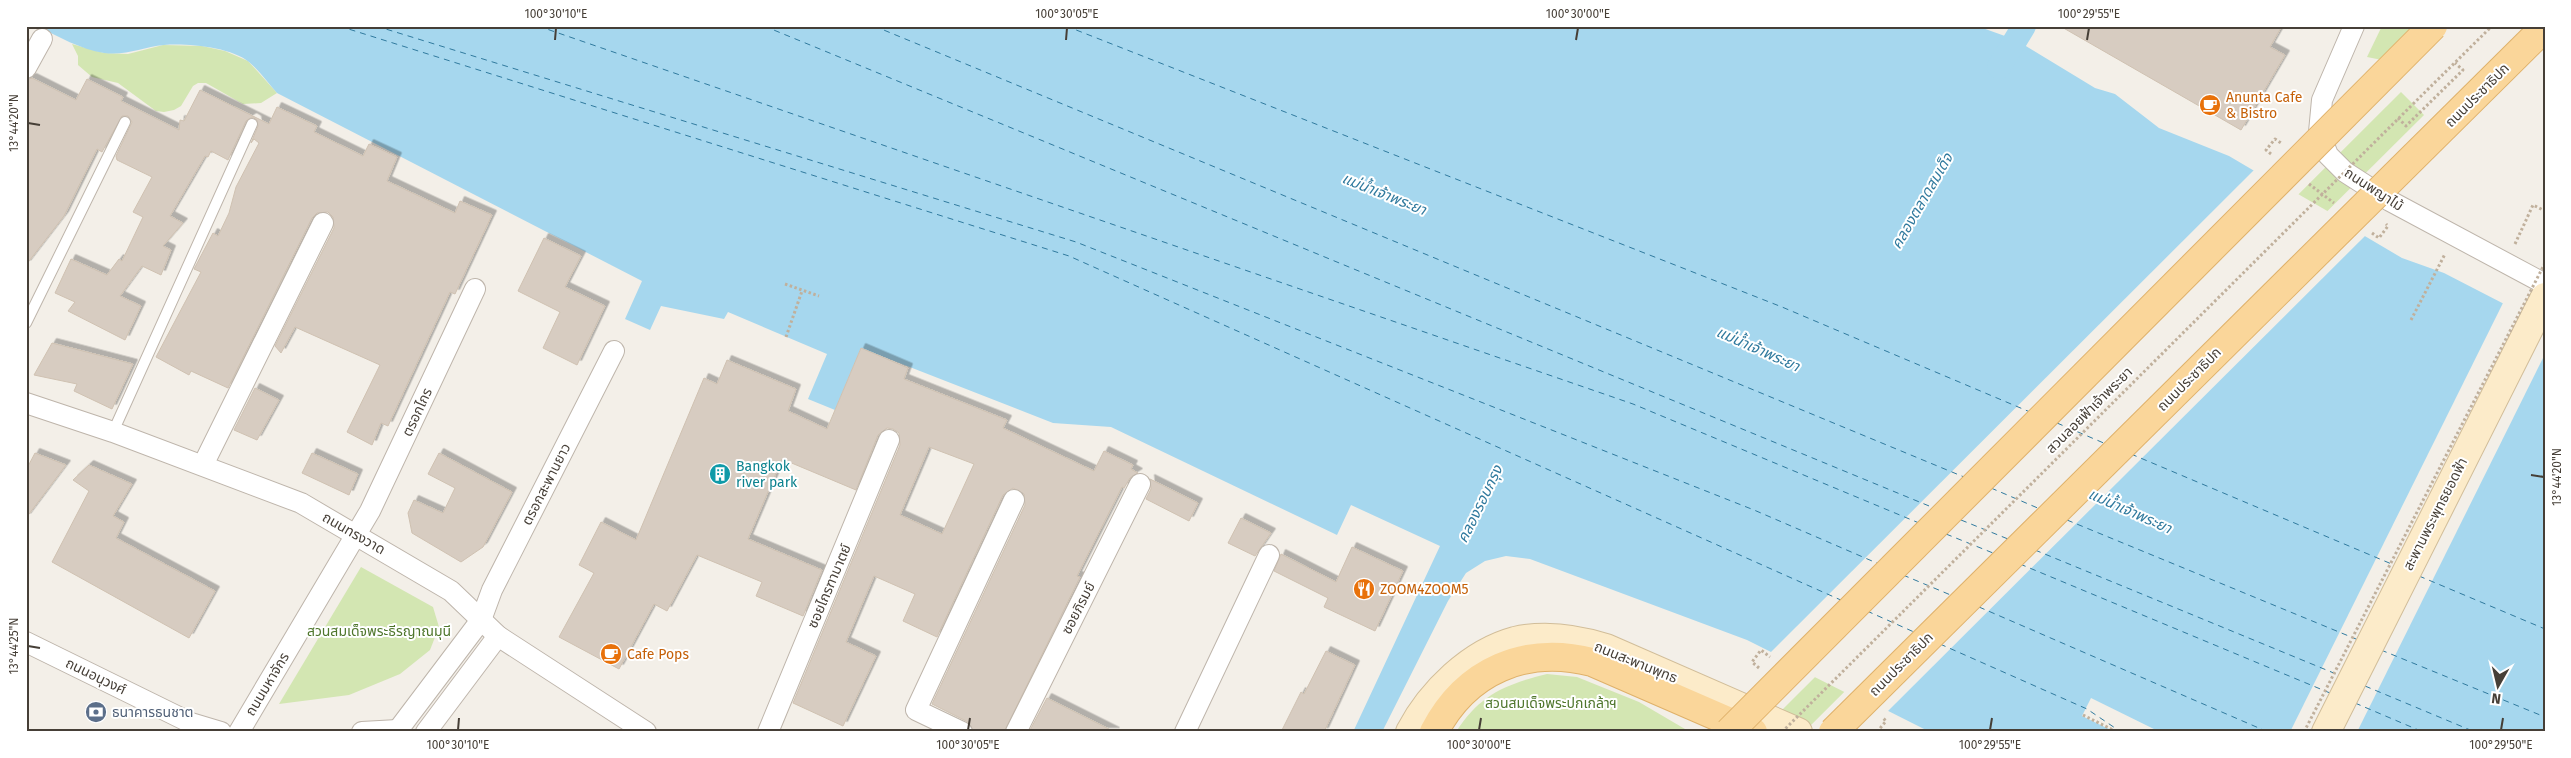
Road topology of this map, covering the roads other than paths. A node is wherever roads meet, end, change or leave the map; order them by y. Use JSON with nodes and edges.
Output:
{"nodes":[{"id":1,"x":2354,"y":26,"type":"edge"},
{"id":2,"x":2433,"y":26,"type":"edge"},
{"id":3,"x":2545,"y":27,"type":"edge"},
{"id":4,"x":42,"y":39,"type":"dead end"},
{"id":5,"x":26,"y":68,"type":"edge"},
{"id":6,"x":125,"y":122,"type":"dead end"},
{"id":7,"x":252,"y":124,"type":"dead end"},
{"id":8,"x":323,"y":223,"type":"dead end"},
{"id":9,"x":2545,"y":284,"type":"edge"},
{"id":10,"x":475,"y":288,"type":"dead end"},
{"id":11,"x":2545,"y":297,"type":"edge"},
{"id":12,"x":26,"y":323,"type":"edge"},
{"id":13,"x":614,"y":351,"type":"dead end"},
{"id":14,"x":26,"y":403,"type":"edge"},
{"id":15,"x":113,"y":432,"type":"junction"},
{"id":16,"x":889,"y":440,"type":"dead end"},
{"id":17,"x":202,"y":465,"type":"junction"},
{"id":18,"x":1140,"y":484,"type":"dead end"},
{"id":19,"x":1014,"y":500,"type":"dead end"},
{"id":20,"x":357,"y":534,"type":"junction"},
{"id":21,"x":1269,"y":555,"type":"dead end"},
{"id":22,"x":481,"y":620,"type":"junction"},
{"id":23,"x":498,"y":636,"type":"junction"},
{"id":24,"x":27,"y":644,"type":"edge"},
{"id":25,"x":399,"y":731,"type":"edge"},
{"id":26,"x":221,"y":732,"type":"edge"},
{"id":27,"x":239,"y":732,"type":"edge"},
{"id":28,"x":362,"y":732,"type":"edge"},
{"id":29,"x":426,"y":732,"type":"edge"},
{"id":30,"x":646,"y":732,"type":"edge"},
{"id":31,"x":768,"y":732,"type":"edge"},
{"id":32,"x":962,"y":732,"type":"edge"},
{"id":33,"x":1016,"y":732,"type":"edge"},
{"id":34,"x":1185,"y":732,"type":"edge"},
{"id":35,"x":1410,"y":732,"type":"edge"},
{"id":36,"x":1434,"y":732,"type":"edge"},
{"id":37,"x":1729,"y":732,"type":"edge"},
{"id":38,"x":1753,"y":732,"type":"edge"},
{"id":39,"x":1798,"y":732,"type":"edge"},
{"id":40,"x":1833,"y":732,"type":"edge"},
{"id":41,"x":2326,"y":732,"type":"edge"}],
"edges":[{"from":1,"to":9,"type":"street","name":"ถนนพญาไม้"},
{"from":2,"to":37,"type":"main road","bridge":true},
{"from":3,"to":40,"type":"main road","name":"ถนนประชาธิปก","bridge":true},
{"from":4,"to":5,"type":"street"},
{"from":6,"to":12,"type":"lane"},
{"from":7,"to":15,"type":"lane"},
{"from":8,"to":17,"type":"street"},
{"from":10,"to":20,"type":"street","name":"ตรอกไกร"},
{"from":11,"to":41,"type":"main road","name":"สะพานพระพุทธยอดฟ้า"},
{"from":13,"to":22,"type":"street","name":"ตรอกสะพานยาว"},
{"from":14,"to":15,"type":"street","name":"ถนนทรงวาด"},
{"from":15,"to":17,"type":"street","name":"ถนนทรงวาด"},
{"from":16,"to":31,"type":"street","name":"ซอยไกรฑามาตย์"},
{"from":17,"to":20,"type":"street","name":"ถนนทรงวาด"},
{"from":18,"to":33,"type":"street","name":"ซอยภิรมย์"},
{"from":19,"to":32,"type":"street"},
{"from":20,"to":22,"type":"street","name":"ถนนทรงวาด"},
{"from":20,"to":27,"type":"street","name":"ถนนมหาจักร"},
{"from":21,"to":34,"type":"street"},
{"from":22,"to":23,"type":"street","name":"ถนนทรงวาด"},
{"from":22,"to":25,"type":"street","name":"ตรอกสะพานยาว"},
{"from":23,"to":29,"type":"street"},
{"from":23,"to":30,"type":"street","name":"ถนนทรงวาด"},
{"from":24,"to":26,"type":"street","name":"ถนนอนุวงศ์"},
{"from":25,"to":28,"type":"street"},
{"from":35,"to":39,"type":"main road","name":"ถนนสะพานพุทธ"},
{"from":36,"to":38,"type":"main road"}]}
